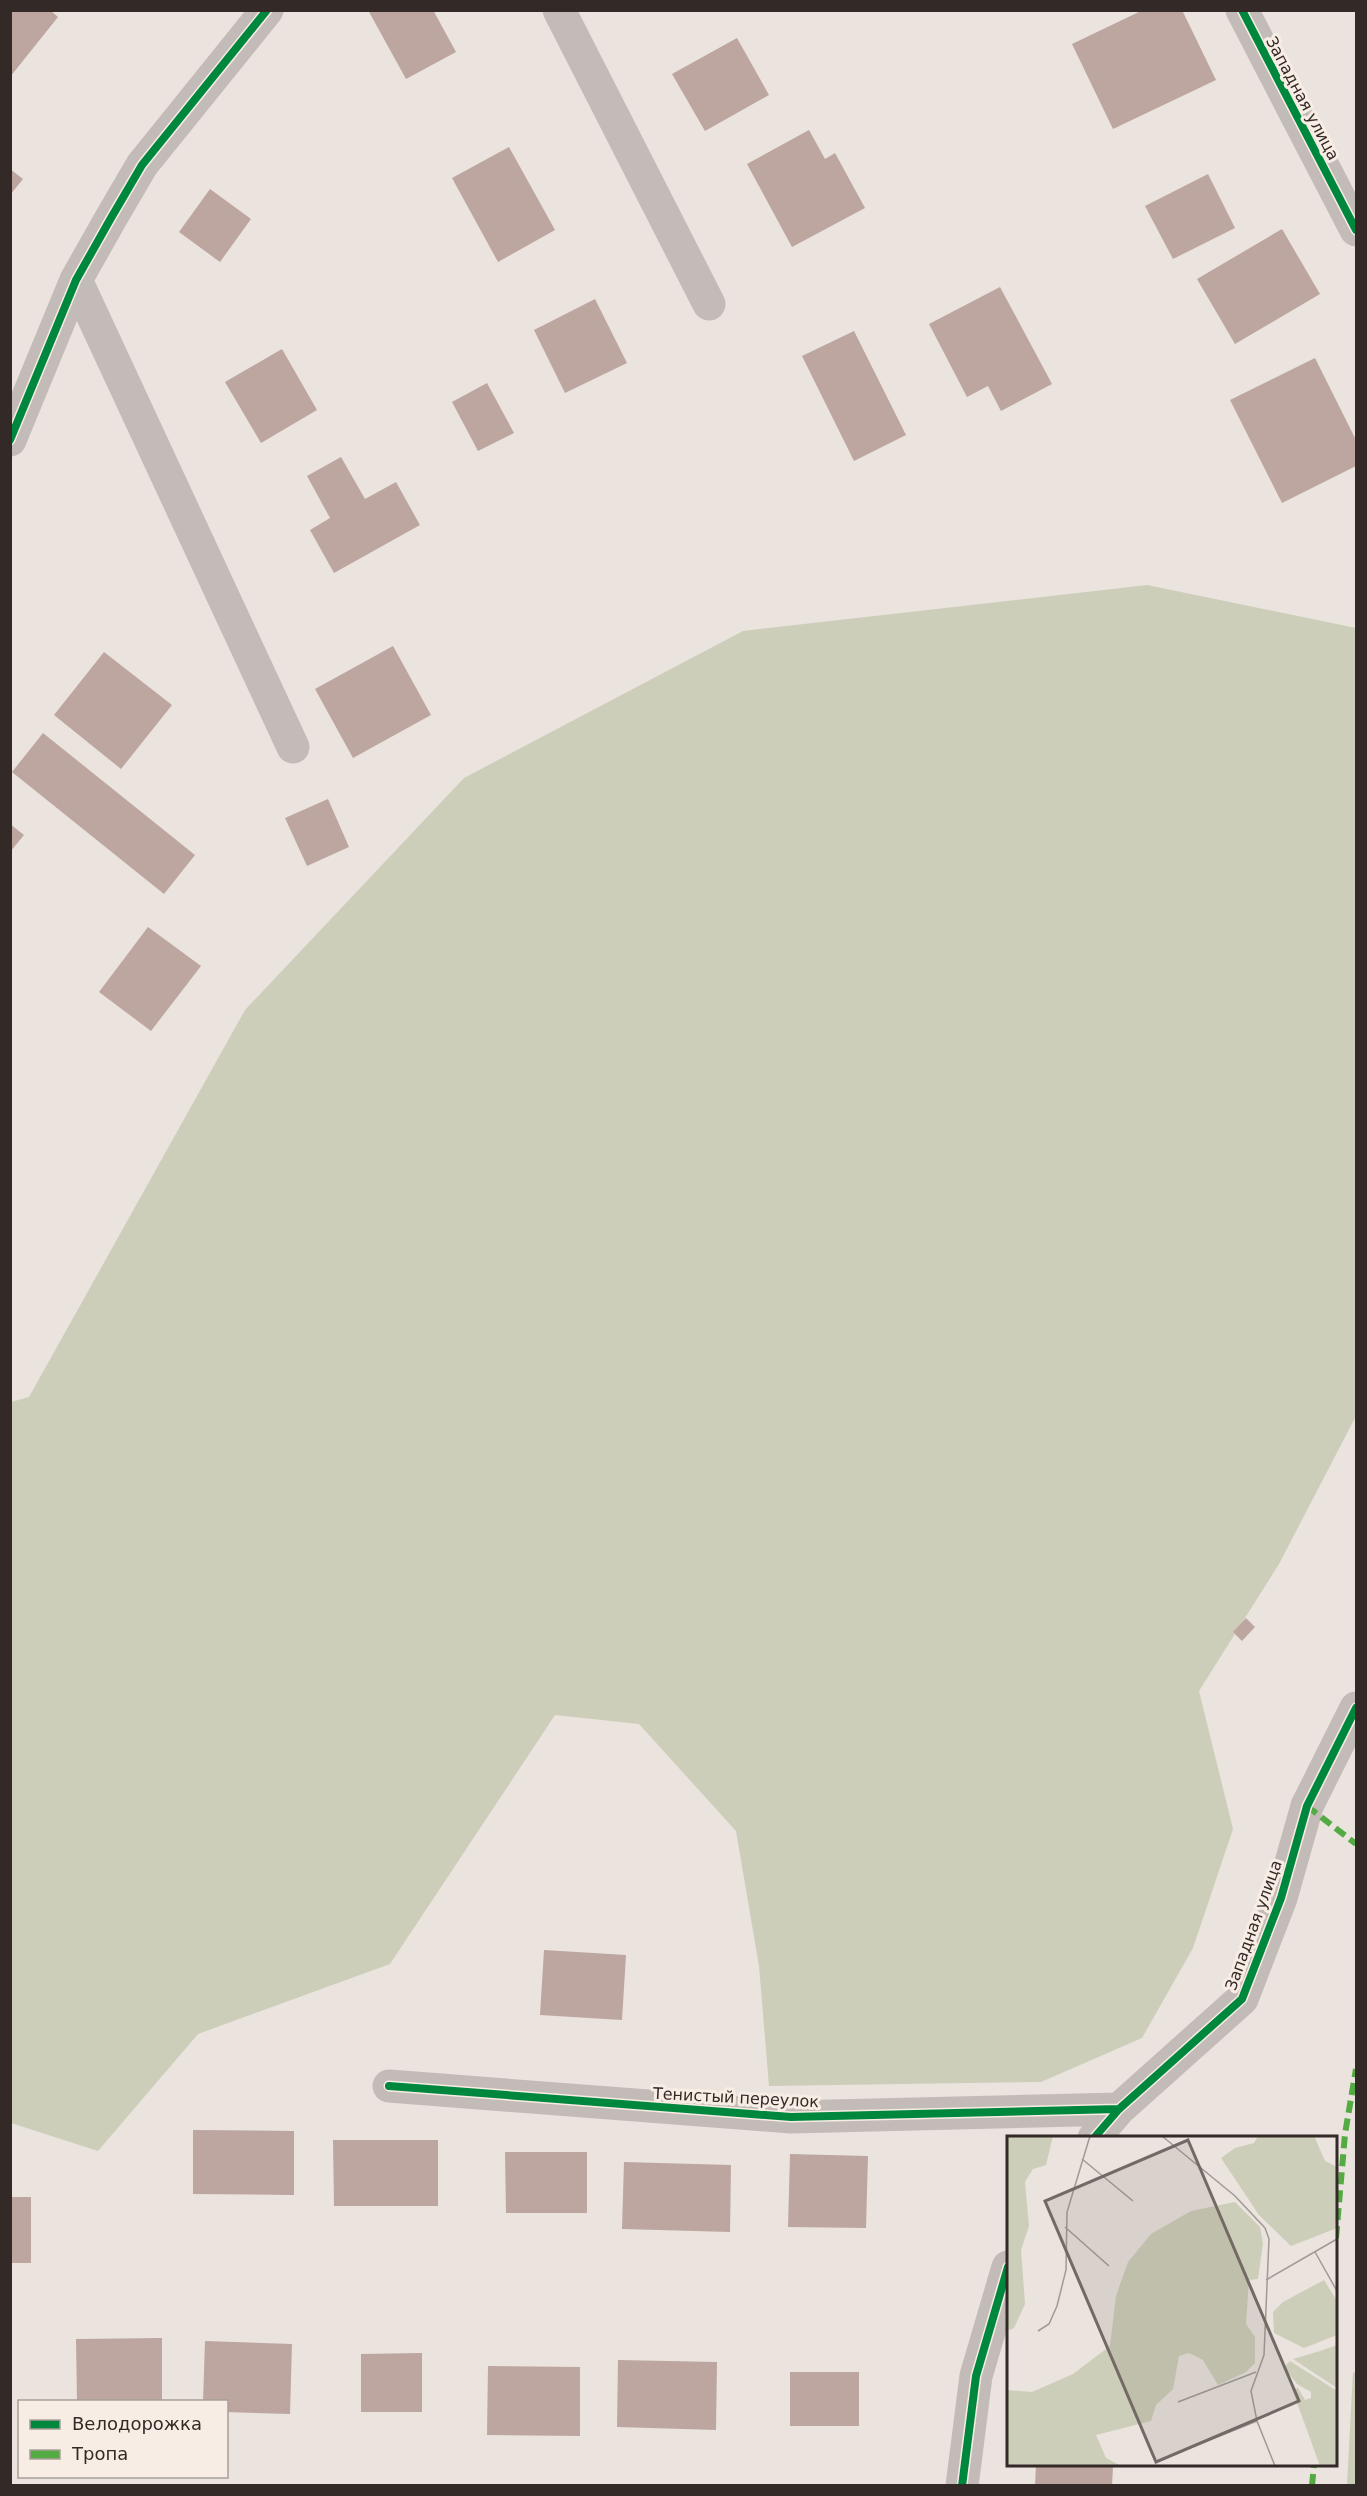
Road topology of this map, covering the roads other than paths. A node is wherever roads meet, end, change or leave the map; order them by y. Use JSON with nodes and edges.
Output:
{"nodes":[{"id":1,"x":267,"y":10,"type":"edge"},
{"id":2,"x":559,"y":10,"type":"edge"},
{"id":3,"x":1242,"y":10,"type":"edge"},
{"id":4,"x":1356,"y":230,"type":"edge"},
{"id":5,"x":76,"y":280,"type":"junction"},
{"id":6,"x":709,"y":304,"type":"dead end"},
{"id":7,"x":10,"y":440,"type":"edge"},
{"id":8,"x":293,"y":747,"type":"dead end"},
{"id":9,"x":1356,"y":1708,"type":"edge"},
{"id":10,"x":389,"y":2086,"type":"dead end"},
{"id":11,"x":1119,"y":2109,"type":"junction"},
{"id":12,"x":1096,"y":2136,"type":"edge"},
{"id":13,"x":1007,"y":2270,"type":"edge"},
{"id":14,"x":962,"y":2486,"type":"edge"}],
"edges":[{"from":1,"to":5,"type":"street"},
{"from":2,"to":6,"type":"street"},
{"from":3,"to":4,"type":"street","name":"Западная улица"},
{"from":5,"to":7,"type":"street"},
{"from":5,"to":8,"type":"street"},
{"from":9,"to":11,"type":"street","name":"Западная улица"},
{"from":10,"to":11,"type":"street","name":"Тенистый переулок"},
{"from":11,"to":12,"type":"street","name":"Западная улица"},
{"from":13,"to":14,"type":"street"}]}
